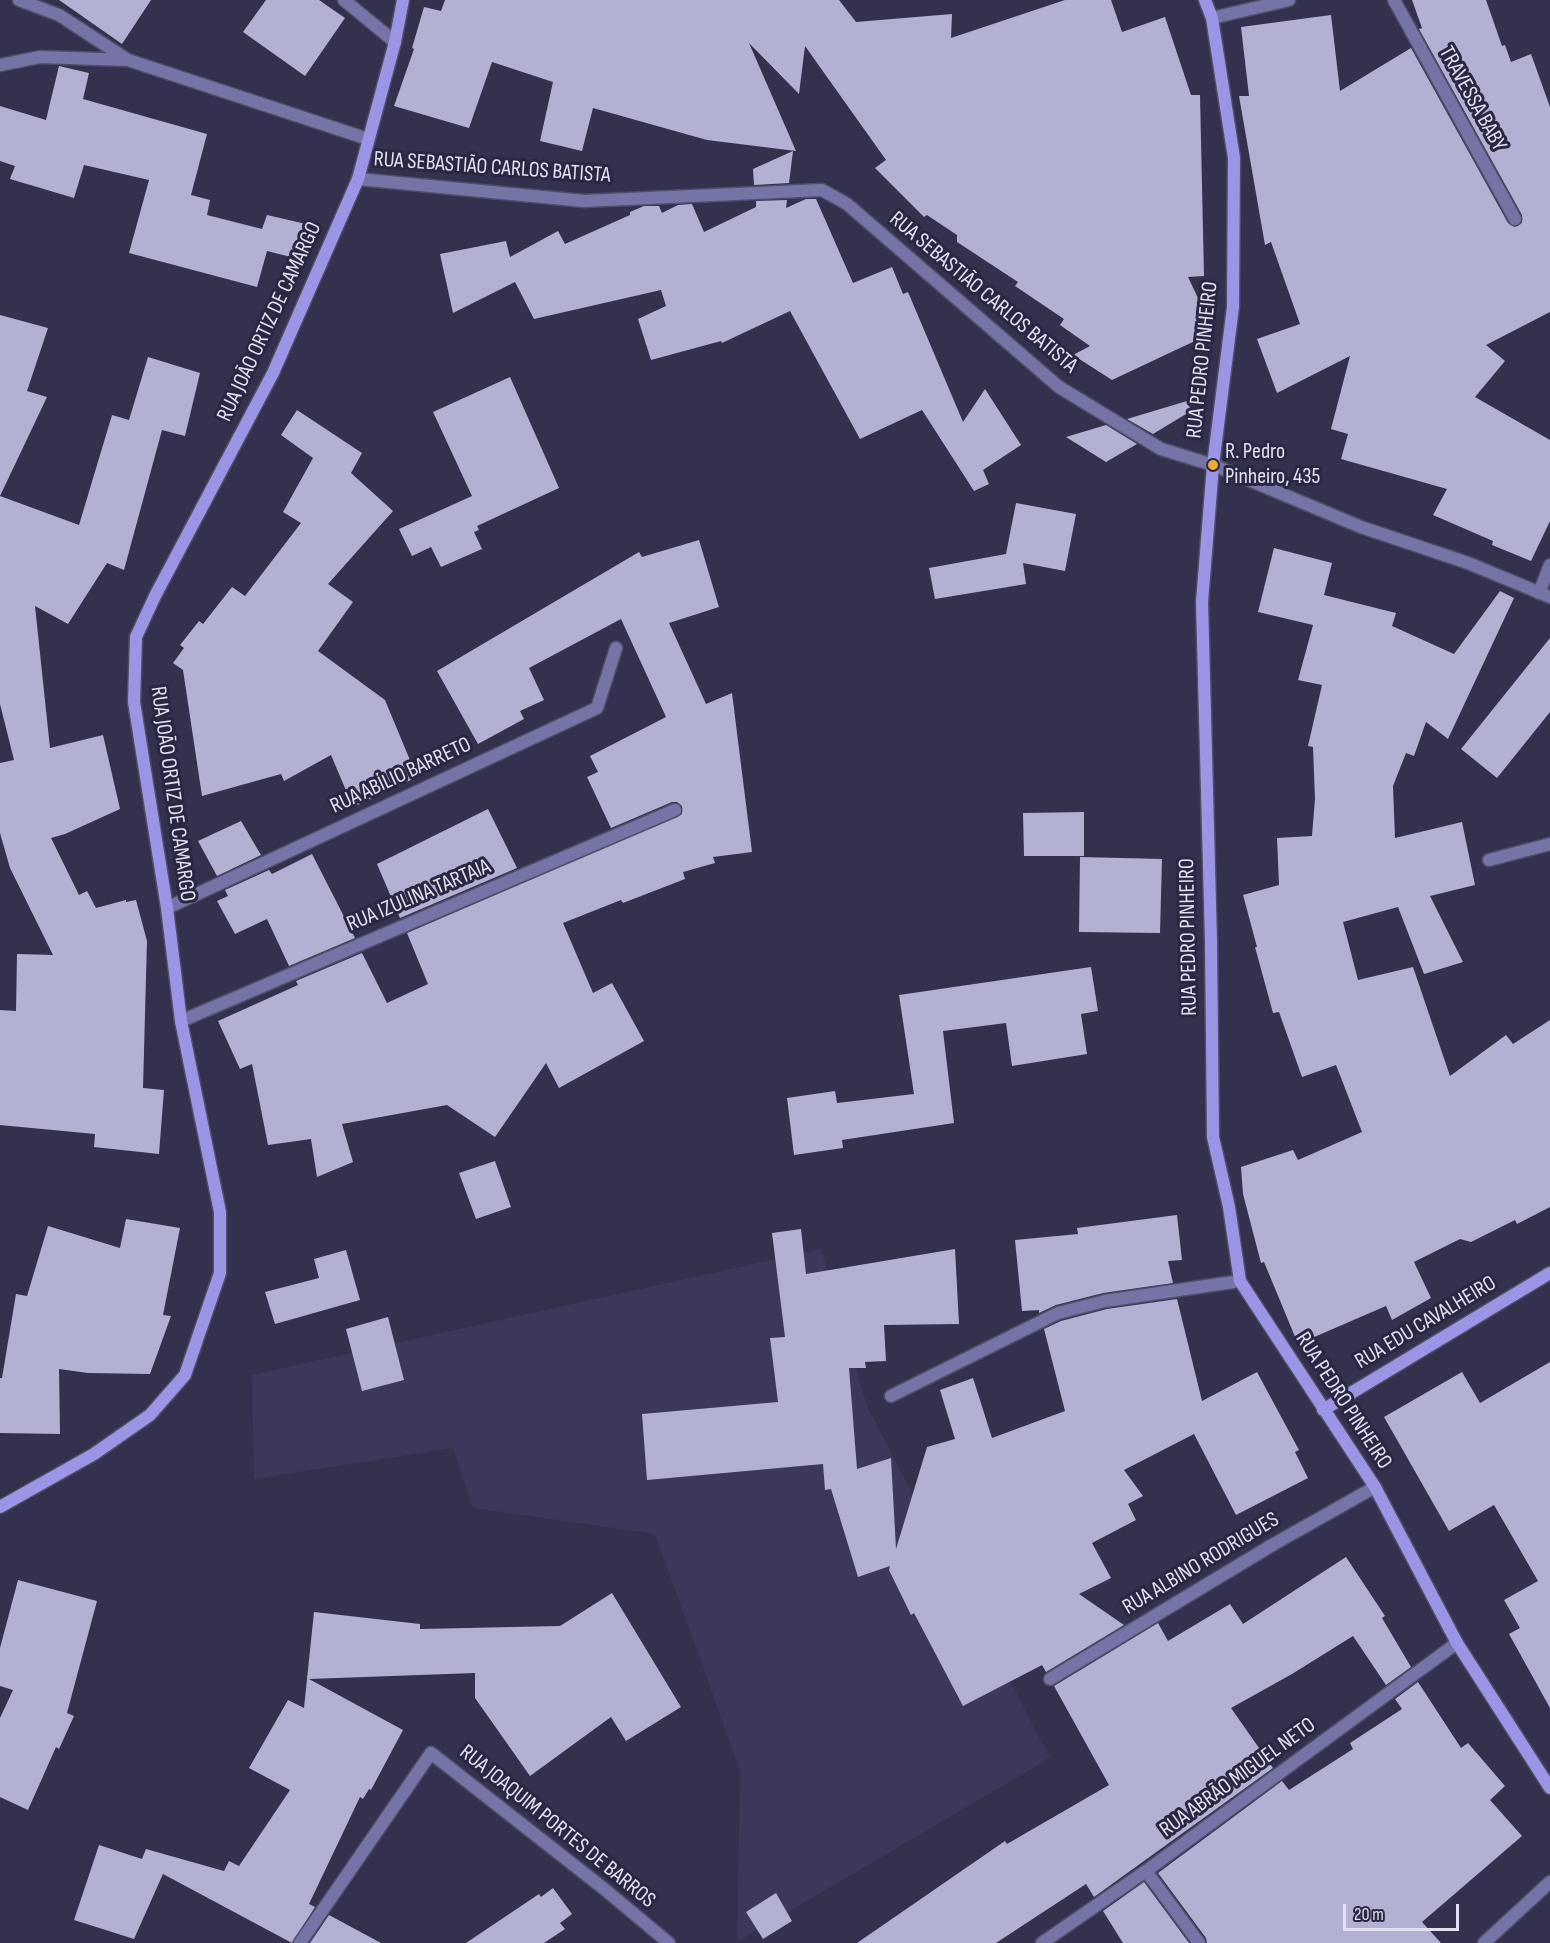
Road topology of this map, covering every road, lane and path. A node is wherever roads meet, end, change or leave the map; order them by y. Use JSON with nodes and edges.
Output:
{"nodes":[{"id":1,"x":19,"y":0,"type":"edge"},
{"id":2,"x":344,"y":0,"type":"edge"},
{"id":3,"x":403,"y":0,"type":"edge"},
{"id":4,"x":1205,"y":0,"type":"edge"},
{"id":5,"x":1289,"y":0,"type":"edge"},
{"id":6,"x":1394,"y":0,"type":"edge"},
{"id":7,"x":1212,"y":18,"type":"junction"},
{"id":8,"x":395,"y":42,"type":"junction"},
{"id":9,"x":128,"y":60,"type":"junction"},
{"id":10,"x":0,"y":64,"type":"edge"},
{"id":11,"x":368,"y":139,"type":"junction"},
{"id":12,"x":358,"y":179,"type":"junction"},
{"id":13,"x":1515,"y":219,"type":"dead end"},
{"id":14,"x":1213,"y":465,"type":"junction"},
{"id":15,"x":1550,"y":565,"type":"edge"},
{"id":16,"x":1545,"y":595,"type":"edge"},
{"id":17,"x":616,"y":648,"type":"dead end"},
{"id":18,"x":675,"y":810,"type":"dead end"},
{"id":19,"x":1550,"y":844,"type":"edge"},
{"id":20,"x":1489,"y":860,"type":"dead end"},
{"id":21,"x":167,"y":908,"type":"junction"},
{"id":22,"x":181,"y":1022,"type":"junction"},
{"id":23,"x":1550,"y":1273,"type":"edge"},
{"id":24,"x":1240,"y":1281,"type":"junction"},
{"id":25,"x":891,"y":1396,"type":"dead end"},
{"id":26,"x":1323,"y":1410,"type":"junction"},
{"id":27,"x":1375,"y":1487,"type":"junction"},
{"id":28,"x":0,"y":1507,"type":"edge"},
{"id":29,"x":1457,"y":1643,"type":"junction"},
{"id":30,"x":1050,"y":1679,"type":"dead end"},
{"id":31,"x":1550,"y":1788,"type":"edge"},
{"id":32,"x":1146,"y":1871,"type":"junction"},
{"id":33,"x":1550,"y":1882,"type":"edge"},
{"id":34,"x":300,"y":1943,"type":"edge"},
{"id":35,"x":669,"y":1943,"type":"edge"},
{"id":36,"x":1042,"y":1943,"type":"edge"},
{"id":37,"x":1199,"y":1943,"type":"edge"},
{"id":38,"x":1484,"y":1943,"type":"edge"}],
"edges":[{"from":1,"to":9,"type":"street","name":"RUA SEBASTIÃO CARLOS BATISTA"},
{"from":2,"to":8,"type":"street"},
{"from":3,"to":8,"type":"street","name":"RUA JOÃO ORTIZ DE CAMARGO"},
{"from":4,"to":7,"type":"street","name":"RUA PEDRO PINHEIRO"},
{"from":5,"to":7,"type":"street"},
{"from":6,"to":13,"type":"street","name":"TRAVESSA BABY"},
{"from":7,"to":14,"type":"street","name":"RUA PEDRO PINHEIRO"},
{"from":8,"to":11,"type":"street","name":"RUA JOÃO ORTIZ DE CAMARGO"},
{"from":9,"to":10,"type":"street","name":"RUA SEBASTIÃO CARLOS BATISTA"},
{"from":9,"to":11,"type":"street","name":"RUA SEBASTIÃO CARLOS BATISTA"},
{"from":11,"to":12,"type":"street","name":"RUA JOÃO ORTIZ DE CAMARGO"},
{"from":12,"to":14,"type":"street","name":"RUA SEBASTIÃO CARLOS BATISTA"},
{"from":12,"to":21,"type":"street","name":"RUA JOÃO ORTIZ DE CAMARGO"},
{"from":14,"to":16,"type":"street","name":"RUA SEBASTIÃO CARLOS BATISTA"},
{"from":14,"to":24,"type":"street","name":"RUA PEDRO PINHEIRO"},
{"from":15,"to":16,"type":"street"},
{"from":17,"to":21,"type":"street","name":"RUA ABÍLIO BARRETO"},
{"from":18,"to":22,"type":"street","name":"RUA IZULINA TARTAIA"},
{"from":19,"to":20,"type":"street"},
{"from":21,"to":22,"type":"street","name":"RUA JOÃO ORTIZ DE CAMARGO"},
{"from":22,"to":28,"type":"street","name":"RUA JOÃO ORTIZ DE CAMARGO"},
{"from":23,"to":26,"type":"street","name":"RUA EDU CAVALHEIRO"},
{"from":24,"to":25,"type":"street"},
{"from":24,"to":26,"type":"street","name":"RUA PEDRO PINHEIRO"},
{"from":26,"to":27,"type":"street","name":"RUA PEDRO PINHEIRO"},
{"from":27,"to":29,"type":"street","name":"RUA PEDRO PINHEIRO"},
{"from":27,"to":30,"type":"street","name":"RUA ALBINO RODRIGUES"},
{"from":29,"to":31,"type":"street","name":"RUA PEDRO PINHEIRO"},
{"from":29,"to":32,"type":"street","name":"RUA ABRÃO MIGUEL NETO"},
{"from":32,"to":36,"type":"street","name":"RUA ABRÃO MIGUEL NETO"},
{"from":32,"to":37,"type":"street"},
{"from":33,"to":38,"type":"street"},
{"from":34,"to":35,"type":"street","name":"RUA JOAQUIM PORTES DE BARROS"}]}
